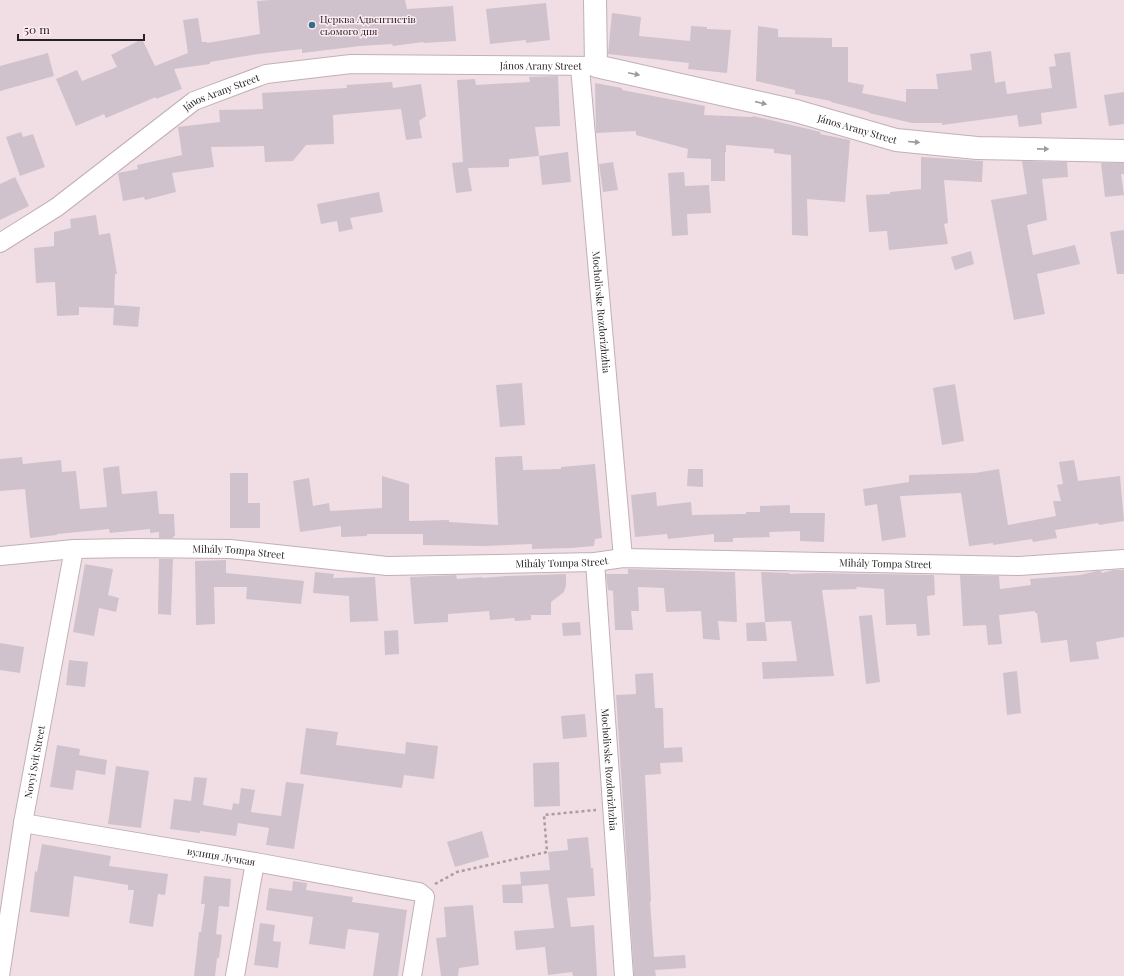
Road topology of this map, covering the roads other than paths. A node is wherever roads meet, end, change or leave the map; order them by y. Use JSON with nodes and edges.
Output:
{"nodes":[{"id":1,"x":596,"y":0,"type":"edge"},
{"id":2,"x":588,"y":66,"type":"junction"},
{"id":3,"x":1124,"y":151,"type":"edge"},
{"id":4,"x":0,"y":243,"type":"edge"},
{"id":5,"x":74,"y":549,"type":"junction"},
{"id":6,"x":0,"y":556,"type":"edge"},
{"id":7,"x":623,"y":558,"type":"junction"},
{"id":8,"x":1124,"y":558,"type":"edge"},
{"id":9,"x":595,"y":562,"type":"junction"},
{"id":10,"x":23,"y":823,"type":"junction"},
{"id":11,"x":255,"y":862,"type":"junction"},
{"id":12,"x":0,"y":976,"type":"edge"},
{"id":13,"x":235,"y":976,"type":"edge"},
{"id":14,"x":412,"y":976,"type":"edge"},
{"id":15,"x":624,"y":976,"type":"edge"}],
"edges":[{"from":1,"to":2,"type":"street"},
{"from":2,"to":3,"type":"street","name":"János Arany Street","one_way":true},
{"from":2,"to":4,"type":"street","name":"János Arany Street"},
{"from":2,"to":7,"type":"street","name":"Mocholivske Rozdorizhzhia"},
{"from":5,"to":6,"type":"street","name":"Mihály Tompa Street"},
{"from":5,"to":9,"type":"street","name":"Mihály Tompa Street"},
{"from":5,"to":10,"type":"street","name":"Novyi Svit Street"},
{"from":7,"to":8,"type":"street","name":"Mihály Tompa Street"},
{"from":7,"to":9,"type":"street","name":"Mihály Tompa Street"},
{"from":9,"to":15,"type":"street","name":"Mocholivske Rozdorizhzhia"},
{"from":10,"to":11,"type":"street","name":"вулиця Лучкая"},
{"from":10,"to":12,"type":"street","name":"Novyi Svit Street"},
{"from":11,"to":13,"type":"street"},
{"from":11,"to":14,"type":"street","name":"вулиця Лучкая"}]}
